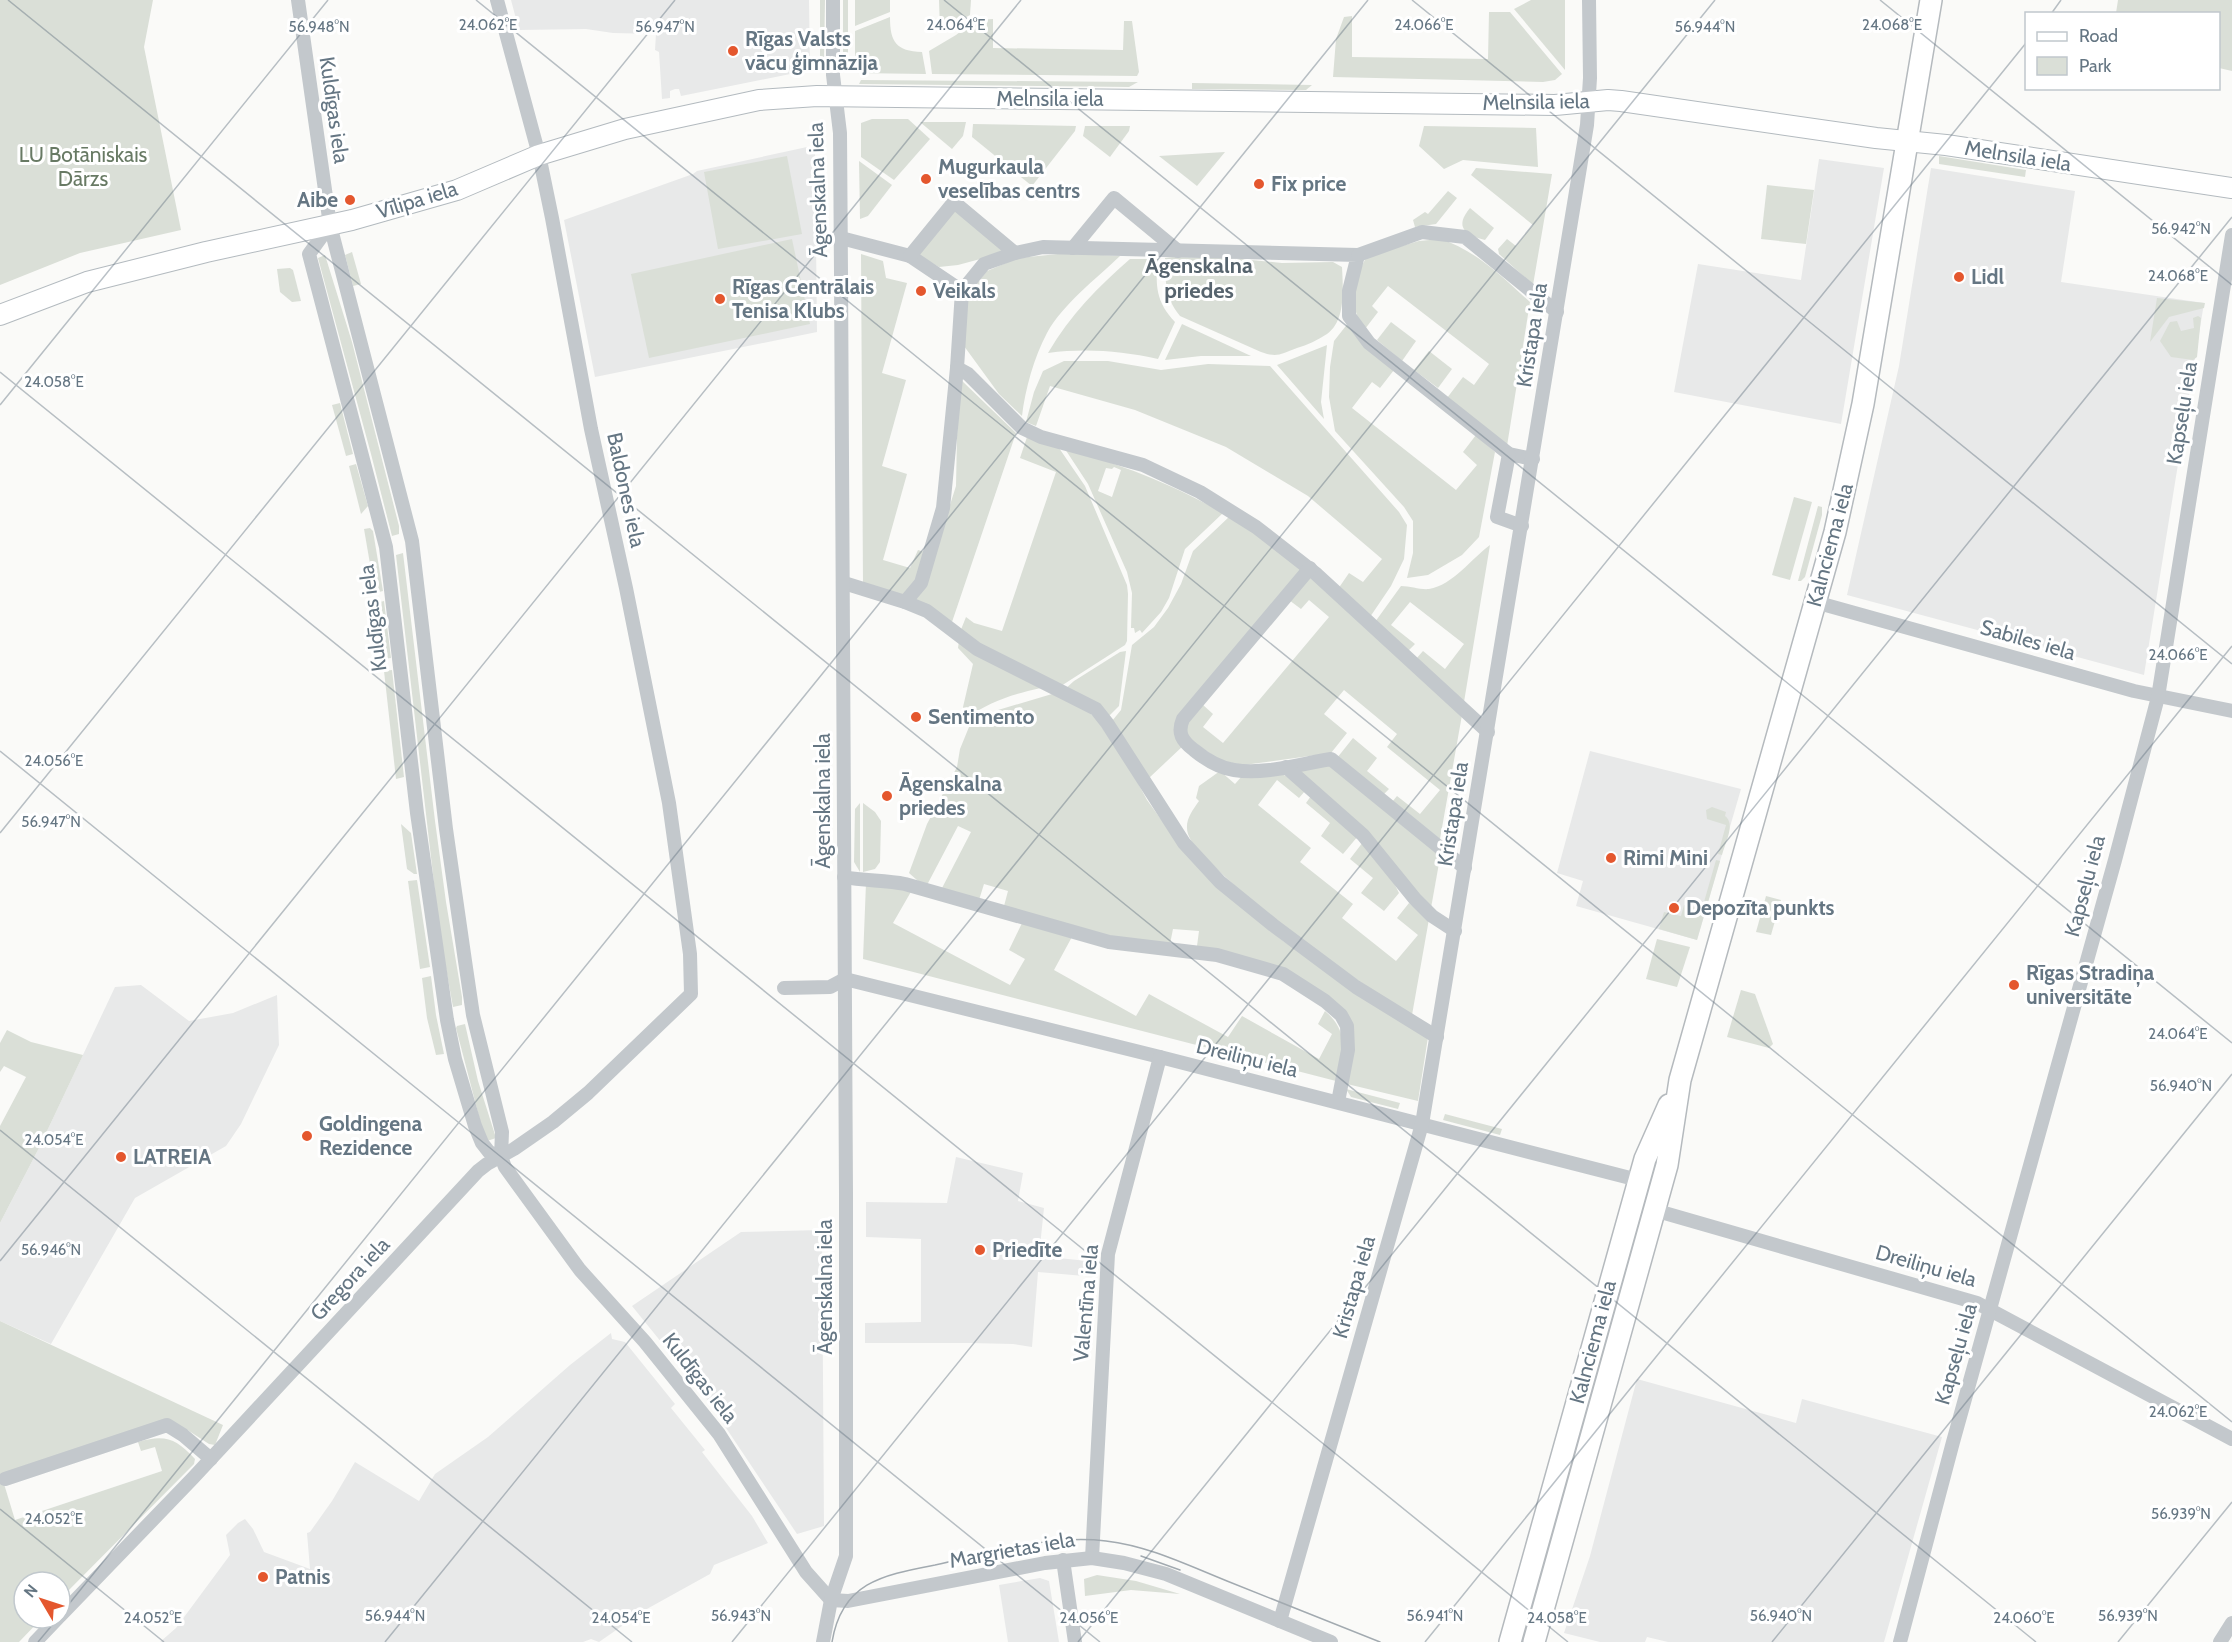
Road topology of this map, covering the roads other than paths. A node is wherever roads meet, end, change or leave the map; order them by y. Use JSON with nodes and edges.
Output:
{"nodes":[{"id":1,"x":298,"y":0,"type":"edge"},
{"id":2,"x":497,"y":0,"type":"edge"},
{"id":3,"x":833,"y":0,"type":"edge"},
{"id":4,"x":1589,"y":0,"type":"edge"},
{"id":5,"x":1931,"y":0,"type":"edge"},
{"id":6,"x":834,"y":96,"type":"junction"},
{"id":7,"x":1588,"y":102,"type":"junction"},
{"id":8,"x":1907,"y":140,"type":"junction"},
{"id":9,"x":539,"y":155,"type":"junction"},
{"id":10,"x":2232,"y":188,"type":"edge"},
{"id":11,"x":330,"y":225,"type":"junction"},
{"id":12,"x":2232,"y":235,"type":"edge"},
{"id":13,"x":841,"y":238,"type":"junction"},
{"id":14,"x":1072,"y":248,"type":"junction"},
{"id":15,"x":1178,"y":251,"type":"junction"},
{"id":16,"x":1015,"y":253,"type":"junction"},
{"id":17,"x":1358,"y":255,"type":"junction"},
{"id":18,"x":910,"y":256,"type":"junction"},
{"id":19,"x":962,"y":291,"type":"junction"},
{"id":20,"x":1557,"y":312,"type":"junction"},
{"id":21,"x":0,"y":315,"type":"edge"},
{"id":22,"x":957,"y":368,"type":"junction"},
{"id":23,"x":1509,"y":454,"type":"junction"},
{"id":24,"x":1533,"y":459,"type":"junction"},
{"id":25,"x":1522,"y":526,"type":"junction"},
{"id":26,"x":412,"y":541,"type":"junction"},
{"id":27,"x":386,"y":548,"type":"junction"},
{"id":28,"x":1310,"y":568,"type":"junction"},
{"id":29,"x":844,"y":583,"type":"junction"},
{"id":30,"x":905,"y":602,"type":"junction"},
{"id":31,"x":1815,"y":602,"type":"junction"},
{"id":32,"x":2158,"y":697,"type":"junction"},
{"id":33,"x":2232,"y":711,"type":"edge"},
{"id":34,"x":1488,"y":732,"type":"junction"},
{"id":35,"x":1286,"y":767,"type":"junction"},
{"id":36,"x":1465,"y":868,"type":"junction"},
{"id":37,"x":844,"y":877,"type":"junction"},
{"id":38,"x":1455,"y":931,"type":"junction"},
{"id":39,"x":845,"y":979,"type":"junction"},
{"id":40,"x":784,"y":988,"type":"dead end"},
{"id":41,"x":691,"y":994,"type":"joint"},
{"id":42,"x":473,"y":1015,"type":"junction"},
{"id":43,"x":447,"y":1020,"type":"junction"},
{"id":44,"x":1437,"y":1037,"type":"junction"},
{"id":45,"x":1160,"y":1057,"type":"junction"},
{"id":46,"x":1680,"y":1080,"type":"junction"},
{"id":47,"x":1338,"y":1102,"type":"junction"},
{"id":48,"x":1422,"y":1124,"type":"junction"},
{"id":49,"x":501,"y":1157,"type":"junction"},
{"id":50,"x":1638,"y":1180,"type":"junction"},
{"id":51,"x":1654,"y":1210,"type":"junction"},
{"id":52,"x":1990,"y":1309,"type":"junction"},
{"id":53,"x":2232,"y":1439,"type":"edge"},
{"id":54,"x":211,"y":1459,"type":"junction"},
{"id":55,"x":4,"y":1479,"type":"dead end"},
{"id":56,"x":1092,"y":1558,"type":"junction"},
{"id":57,"x":1063,"y":1560,"type":"junction"},
{"id":58,"x":831,"y":1600,"type":"junction"},
{"id":59,"x":72,"y":1603,"type":"edge"},
{"id":60,"x":1281,"y":1621,"type":"junction"},
{"id":61,"x":2232,"y":1623,"type":"edge"},
{"id":62,"x":47,"y":1630,"type":"edge"},
{"id":63,"x":35,"y":1642,"type":"edge"},
{"id":64,"x":822,"y":1642,"type":"edge"},
{"id":65,"x":1075,"y":1642,"type":"edge"},
{"id":66,"x":1331,"y":1642,"type":"edge"},
{"id":67,"x":1510,"y":1642,"type":"edge"},
{"id":68,"x":1534,"y":1642,"type":"edge"},
{"id":69,"x":1900,"y":1642,"type":"edge"},
{"id":70,"x":2220,"y":1642,"type":"edge"}],
"edges":[{"from":1,"to":11,"type":"street","name":"Kuldīgas iela"},
{"from":2,"to":9,"type":"street","name":"Baldones iela"},
{"from":3,"to":6,"type":"street","name":"Āgenskalna iela"},
{"from":4,"to":7,"type":"street","name":"Kristapa iela"},
{"from":5,"to":8,"type":"main road","name":"Kalnciema iela"},
{"from":6,"to":7,"type":"street","name":"Melnsila iela"},
{"from":6,"to":9,"type":"street","name":"Vīlipa iela"},
{"from":6,"to":13,"type":"street","name":"Āgenskalna iela"},
{"from":7,"to":8,"type":"street","name":"Melnsila iela"},
{"from":7,"to":20,"type":"street","name":"Kristapa iela"},
{"from":8,"to":10,"type":"street","name":"Melnsila iela"},
{"from":8,"to":31,"type":"main road","name":"Kalnciema iela"},
{"from":9,"to":11,"type":"street","name":"Vīlipa iela"},
{"from":9,"to":41,"type":"street","name":"Baldones iela"},
{"from":11,"to":21,"type":"street","name":"Vīlipa iela"},
{"from":11,"to":26,"type":"street","name":"Kuldīgas iela"},
{"from":11,"to":27,"type":"street","name":"Kuldīgas iela"},
{"from":12,"to":32,"type":"street","name":"Kapseļu iela"},
{"from":13,"to":18,"type":"street"},
{"from":13,"to":29,"type":"street","name":"Āgenskalna iela"},
{"from":14,"to":15,"type":"street"},
{"from":14,"to":15,"type":"street"},
{"from":14,"to":16,"type":"street"},
{"from":15,"to":17,"type":"street"},
{"from":16,"to":18,"type":"street"},
{"from":16,"to":19,"type":"street"},
{"from":17,"to":20,"type":"street"},
{"from":17,"to":23,"type":"street"},
{"from":18,"to":19,"type":"street"},
{"from":19,"to":22,"type":"street"},
{"from":20,"to":24,"type":"street","name":"Kristapa iela"},
{"from":22,"to":28,"type":"street"},
{"from":22,"to":30,"type":"street"},
{"from":23,"to":24,"type":"street"},
{"from":23,"to":25,"type":"street"},
{"from":24,"to":25,"type":"street","name":"Kristapa iela"},
{"from":25,"to":34,"type":"street","name":"Kristapa iela"},
{"from":26,"to":27,"type":"street"},
{"from":26,"to":42,"type":"street","name":"Kuldīgas iela"},
{"from":27,"to":43,"type":"street","name":"Kuldīgas iela"},
{"from":28,"to":34,"type":"street"},
{"from":28,"to":35,"type":"street"},
{"from":29,"to":30,"type":"street"},
{"from":29,"to":37,"type":"street","name":"Āgenskalna iela"},
{"from":30,"to":44,"type":"street"},
{"from":31,"to":32,"type":"street","name":"Sabiles iela"},
{"from":31,"to":46,"type":"main road","name":"Kalnciema iela"},
{"from":32,"to":33,"type":"street","name":"Sabiles iela"},
{"from":32,"to":52,"type":"street","name":"Kapseļu iela"},
{"from":34,"to":36,"type":"street","name":"Kristapa iela"},
{"from":35,"to":36,"type":"street"},
{"from":35,"to":38,"type":"street"},
{"from":36,"to":38,"type":"street","name":"Kristapa iela"},
{"from":37,"to":39,"type":"street","name":"Āgenskalna iela"},
{"from":37,"to":47,"type":"street"},
{"from":38,"to":44,"type":"street","name":"Kristapa iela"},
{"from":39,"to":40,"type":"street"},
{"from":39,"to":45,"type":"street","name":"Dreiliņu iela"},
{"from":39,"to":58,"type":"street","name":"Āgenskalna iela"},
{"from":41,"to":49,"type":"street","name":"Gregora iela"},
{"from":42,"to":43,"type":"street"},
{"from":42,"to":49,"type":"street","name":"Kuldīgas iela"},
{"from":43,"to":49,"type":"street","name":"Kuldīgas iela"},
{"from":44,"to":48,"type":"street","name":"Kristapa iela"},
{"from":45,"to":47,"type":"street","name":"Dreiliņu iela"},
{"from":45,"to":56,"type":"street","name":"Valentīna iela"},
{"from":46,"to":50,"type":"main road","name":"Kalnciema iela"},
{"from":46,"to":51,"type":"main road","name":"Kalnciema iela"},
{"from":47,"to":48,"type":"street","name":"Dreiliņu iela"},
{"from":48,"to":50,"type":"street","name":"Dreiliņu iela"},
{"from":48,"to":60,"type":"street","name":"Kristapa iela"},
{"from":49,"to":54,"type":"street","name":"Gregora iela"},
{"from":49,"to":58,"type":"street","name":"Kuldīgas iela"},
{"from":50,"to":67,"type":"main road","name":"Kalnciema iela"},
{"from":51,"to":52,"type":"street","name":"Dreiliņu iela"},
{"from":51,"to":68,"type":"main road","name":"Kalnciema iela"},
{"from":52,"to":53,"type":"street","name":"Dreiliņu iela"},
{"from":52,"to":69,"type":"street","name":"Kapseļu iela"},
{"from":54,"to":55,"type":"street"},
{"from":54,"to":59,"type":"street","name":"Gregora iela"},
{"from":56,"to":57,"type":"street","name":"Margrietas iela"},
{"from":56,"to":60,"type":"street","name":"Margrietas iela"},
{"from":57,"to":58,"type":"street","name":"Margrietas iela"},
{"from":57,"to":65,"type":"street"},
{"from":58,"to":64,"type":"street"},
{"from":60,"to":66,"type":"street","name":"Margrietas iela"},
{"from":61,"to":70,"type":"street"},
{"from":62,"to":63,"type":"street","name":"Gregora iela"}]}
